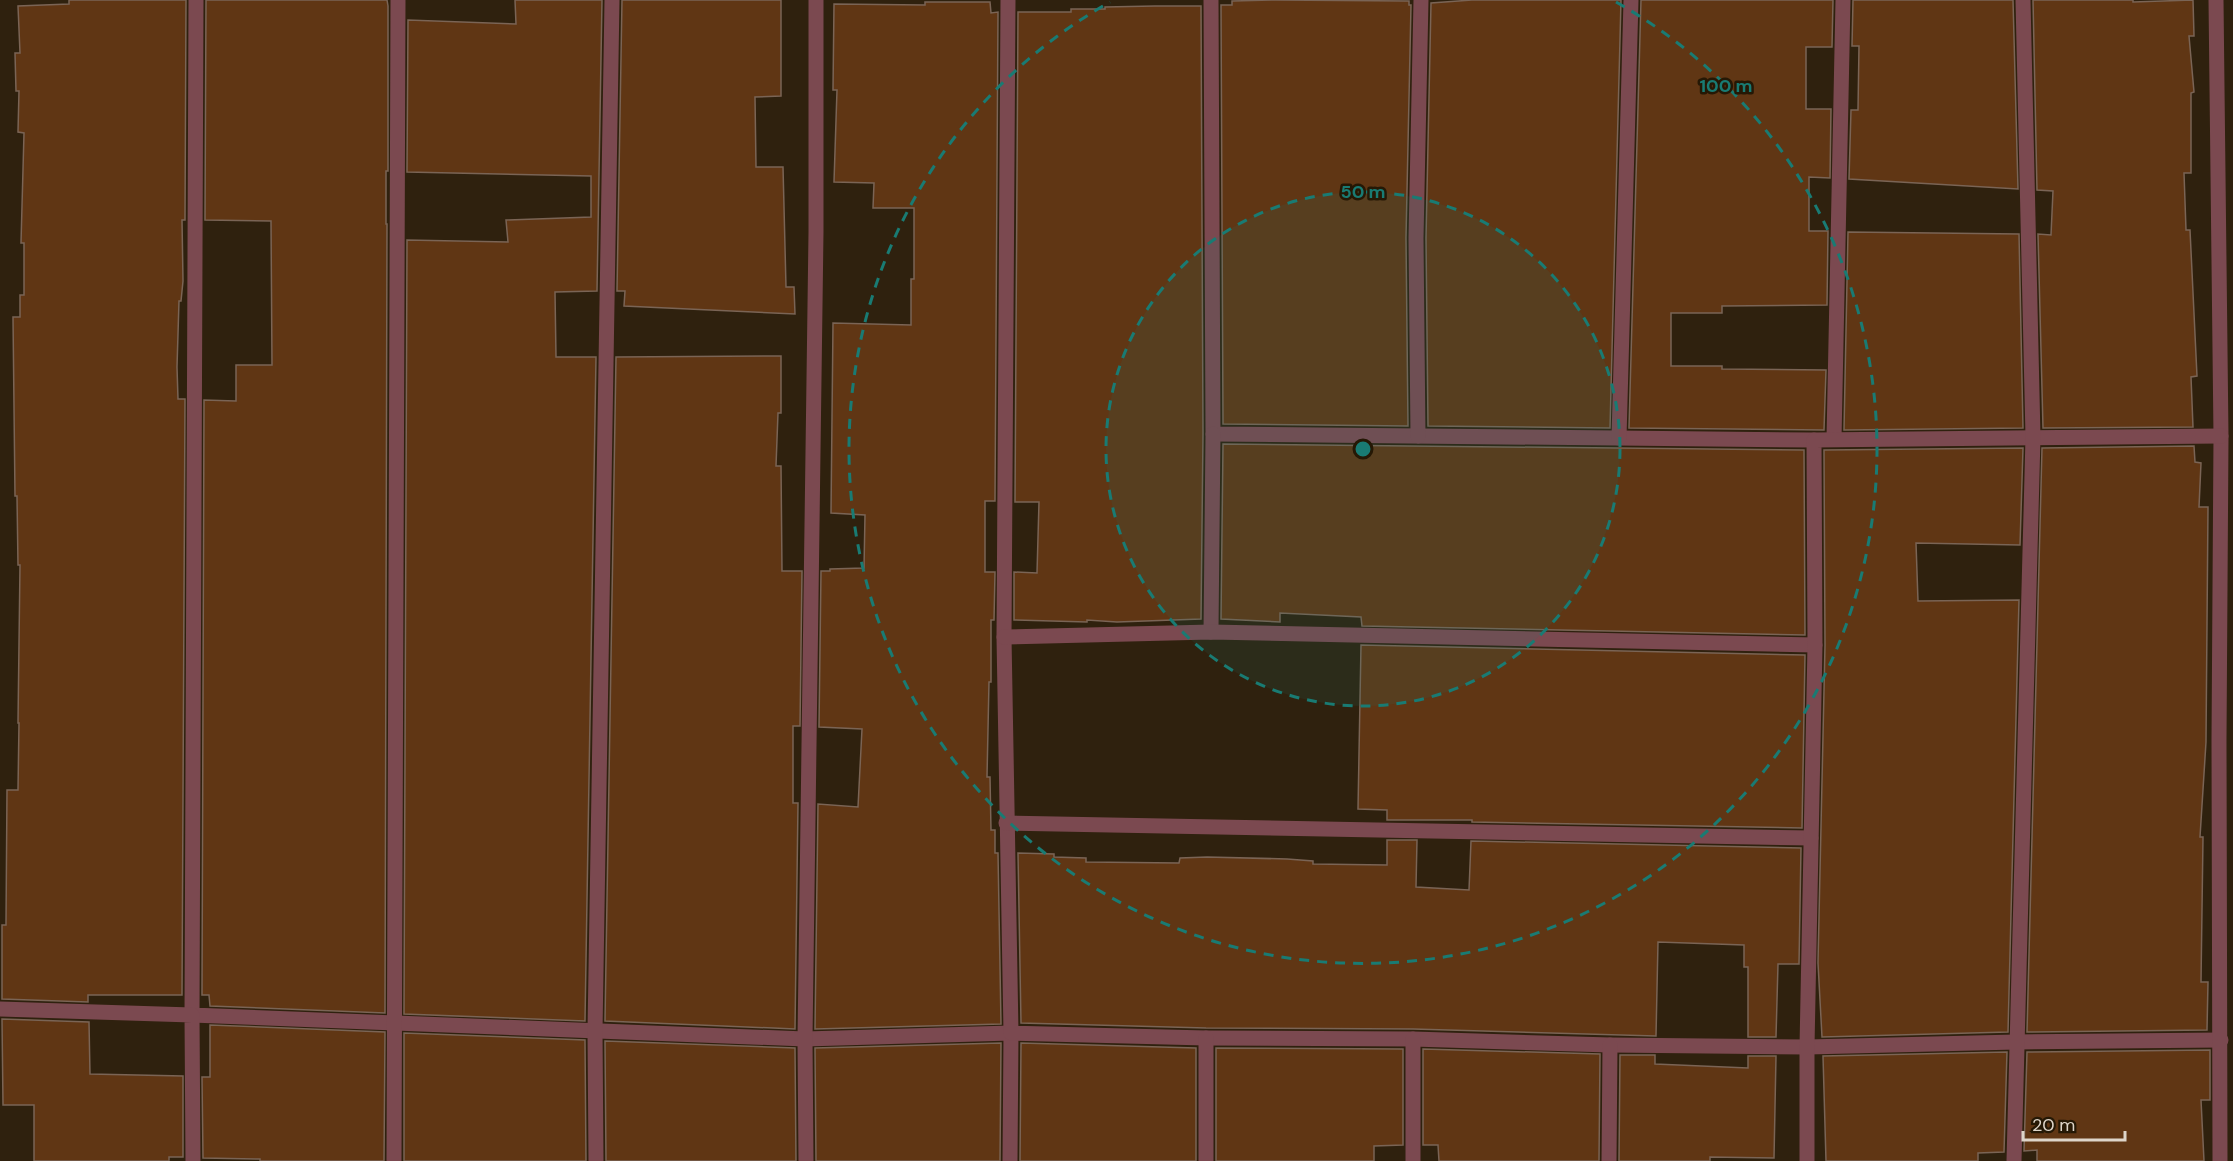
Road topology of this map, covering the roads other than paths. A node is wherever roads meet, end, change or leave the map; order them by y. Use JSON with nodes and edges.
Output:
{"nodes":[{"id":1,"x":196,"y":0,"type":"edge"},
{"id":2,"x":398,"y":0,"type":"edge"},
{"id":3,"x":612,"y":0,"type":"edge"},
{"id":4,"x":816,"y":0,"type":"edge"},
{"id":5,"x":1008,"y":0,"type":"edge"},
{"id":6,"x":1211,"y":0,"type":"edge"},
{"id":7,"x":1421,"y":0,"type":"edge"},
{"id":8,"x":1631,"y":0,"type":"edge"},
{"id":9,"x":1843,"y":0,"type":"edge"},
{"id":10,"x":2023,"y":0,"type":"edge"},
{"id":11,"x":2216,"y":0,"type":"edge"},
{"id":12,"x":1213,"y":434,"type":"junction"},
{"id":13,"x":1418,"y":436,"type":"junction"},
{"id":14,"x":2033,"y":437,"type":"junction"},
{"id":15,"x":1619,"y":438,"type":"junction"},
{"id":16,"x":1814,"y":440,"type":"junction"},
{"id":17,"x":1834,"y":440,"type":"junction"},
{"id":18,"x":2227,"y":441,"type":"edge"},
{"id":19,"x":1211,"y":632,"type":"junction"},
{"id":20,"x":1004,"y":637,"type":"junction"},
{"id":21,"x":1815,"y":645,"type":"junction"},
{"id":22,"x":2219,"y":740,"type":"junction"},
{"id":23,"x":2233,"y":751,"type":"edge"},
{"id":24,"x":1006,"y":823,"type":"junction"},
{"id":25,"x":1811,"y":838,"type":"junction"},
{"id":26,"x":0,"y":1009,"type":"edge"},
{"id":27,"x":192,"y":1016,"type":"junction"},
{"id":28,"x":394,"y":1024,"type":"junction"},
{"id":29,"x":595,"y":1031,"type":"junction"},
{"id":30,"x":1011,"y":1033,"type":"junction"},
{"id":31,"x":1206,"y":1038,"type":"junction"},
{"id":32,"x":805,"y":1039,"type":"junction"},
{"id":33,"x":1413,"y":1039,"type":"junction"},
{"id":34,"x":2221,"y":1040,"type":"junction"},
{"id":35,"x":2016,"y":1042,"type":"junction"},
{"id":36,"x":1610,"y":1046,"type":"junction"},
{"id":37,"x":1807,"y":1047,"type":"junction"},
{"id":38,"x":193,"y":1161,"type":"edge"},
{"id":39,"x":394,"y":1161,"type":"edge"},
{"id":40,"x":596,"y":1161,"type":"edge"},
{"id":41,"x":806,"y":1161,"type":"edge"},
{"id":42,"x":1010,"y":1161,"type":"edge"},
{"id":43,"x":1206,"y":1161,"type":"edge"},
{"id":44,"x":1413,"y":1161,"type":"edge"},
{"id":45,"x":1608,"y":1161,"type":"edge"},
{"id":46,"x":1807,"y":1161,"type":"edge"},
{"id":47,"x":2014,"y":1161,"type":"edge"},
{"id":48,"x":2220,"y":1161,"type":"edge"}],
"edges":[{"from":1,"to":27,"type":"street"},
{"from":2,"to":28,"type":"street"},
{"from":3,"to":29,"type":"street"},
{"from":4,"to":32,"type":"street"},
{"from":5,"to":20,"type":"street"},
{"from":6,"to":12,"type":"street"},
{"from":7,"to":13,"type":"street"},
{"from":8,"to":15,"type":"street"},
{"from":9,"to":17,"type":"street"},
{"from":10,"to":14,"type":"street"},
{"from":11,"to":18,"type":"street"},
{"from":12,"to":13,"type":"street"},
{"from":12,"to":19,"type":"street"},
{"from":13,"to":15,"type":"street"},
{"from":14,"to":17,"type":"street"},
{"from":14,"to":18,"type":"street"},
{"from":14,"to":35,"type":"street"},
{"from":15,"to":16,"type":"street"},
{"from":16,"to":17,"type":"street"},
{"from":16,"to":21,"type":"street"},
{"from":18,"to":22,"type":"street"},
{"from":19,"to":20,"type":"street"},
{"from":19,"to":21,"type":"street"},
{"from":20,"to":24,"type":"street"},
{"from":21,"to":25,"type":"street"},
{"from":22,"to":23,"type":"street"},
{"from":22,"to":34,"type":"street"},
{"from":24,"to":25,"type":"street"},
{"from":24,"to":30,"type":"street"},
{"from":25,"to":37,"type":"street"},
{"from":26,"to":27,"type":"street"},
{"from":27,"to":28,"type":"street"},
{"from":27,"to":38,"type":"street"},
{"from":28,"to":29,"type":"street"},
{"from":28,"to":39,"type":"street"},
{"from":29,"to":32,"type":"street"},
{"from":29,"to":40,"type":"street"},
{"from":30,"to":31,"type":"street"},
{"from":30,"to":32,"type":"street"},
{"from":30,"to":42,"type":"street"},
{"from":31,"to":33,"type":"street"},
{"from":31,"to":43,"type":"street"},
{"from":32,"to":41,"type":"street"},
{"from":33,"to":36,"type":"street"},
{"from":33,"to":44,"type":"street"},
{"from":34,"to":35,"type":"street"},
{"from":34,"to":48,"type":"street"},
{"from":35,"to":37,"type":"street"},
{"from":35,"to":47,"type":"street"},
{"from":36,"to":37,"type":"street"},
{"from":36,"to":45,"type":"street"},
{"from":37,"to":46,"type":"street"}]}
